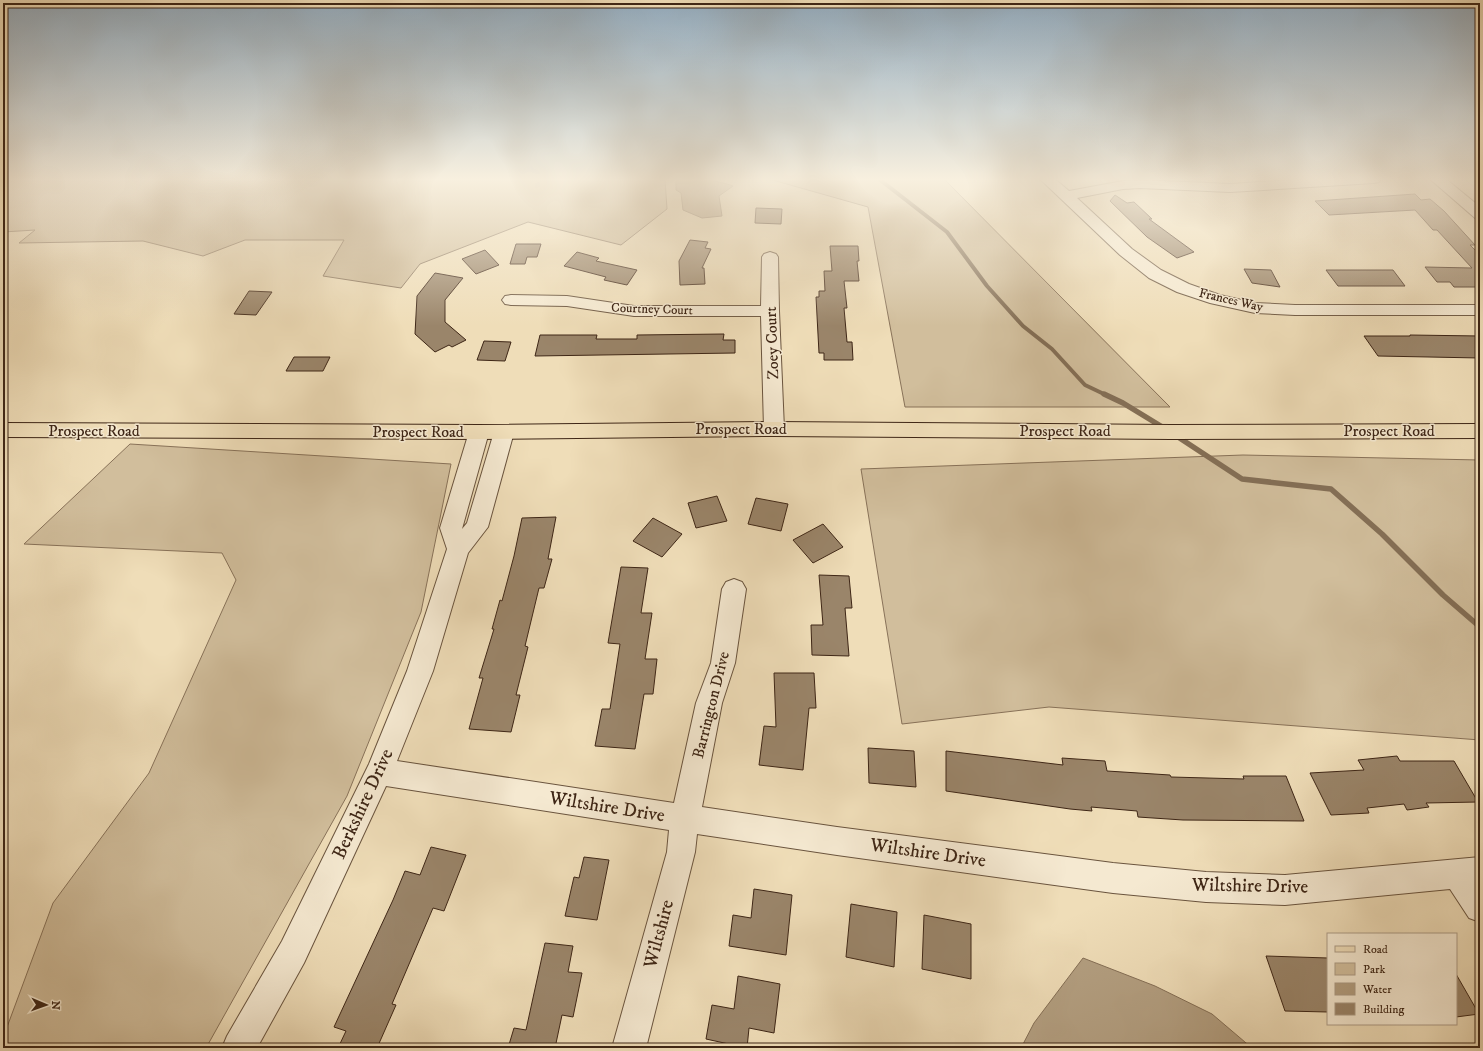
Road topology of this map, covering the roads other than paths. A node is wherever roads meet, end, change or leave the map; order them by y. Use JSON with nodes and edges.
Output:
{"nodes":[{"id":1,"x":1100,"y":228,"type":"edge"},
{"id":2,"x":770,"y":257,"type":"dead end"},
{"id":3,"x":511,"y":300,"type":"dead end"},
{"id":4,"x":1480,"y":310,"type":"edge"},
{"id":5,"x":770,"y":311,"type":"junction"},
{"id":6,"x":774,"y":429,"type":"junction"},
{"id":7,"x":3,"y":430,"type":"edge"},
{"id":8,"x":1480,"y":431,"type":"edge"},
{"id":9,"x":479,"y":432,"type":"junction"},
{"id":10,"x":504,"y":432,"type":"junction"},
{"id":11,"x":458,"y":549,"type":"junction"},
{"id":12,"x":734,"y":589,"type":"dead end"},
{"id":13,"x":379,"y":772,"type":"junction"},
{"id":14,"x":685,"y":819,"type":"junction"},
{"id":15,"x":1469,"y":873,"type":"edge"},
{"id":16,"x":1480,"y":907,"type":"edge"},
{"id":17,"x":239,"y":1048,"type":"edge"},
{"id":18,"x":629,"y":1048,"type":"edge"}],
"edges":[{"from":1,"to":4,"type":"street","name":"Frances Way"},
{"from":2,"to":5,"type":"street","name":"Zoey Court"},
{"from":3,"to":5,"type":"street","name":"Courtney Court"},
{"from":5,"to":6,"type":"street","name":"Zoey Court"},
{"from":6,"to":8,"type":"main road","name":"Prospect Road"},
{"from":6,"to":10,"type":"main road","name":"Prospect Road"},
{"from":7,"to":9,"type":"main road","name":"Prospect Road"},
{"from":9,"to":10,"type":"main road","name":"Prospect Road"},
{"from":9,"to":11,"type":"street"},
{"from":10,"to":11,"type":"street","name":"Berkshire Drive"},
{"from":11,"to":13,"type":"street","name":"Berkshire Drive"},
{"from":12,"to":14,"type":"street","name":"Barrington Drive"},
{"from":13,"to":14,"type":"street","name":"Wiltshire Drive"},
{"from":13,"to":17,"type":"street","name":"Berkshire Drive"},
{"from":14,"to":15,"type":"street","name":"Wiltshire Drive"},
{"from":14,"to":18,"type":"street","name":"Wiltshire"},
{"from":15,"to":16,"type":"street"}]}
